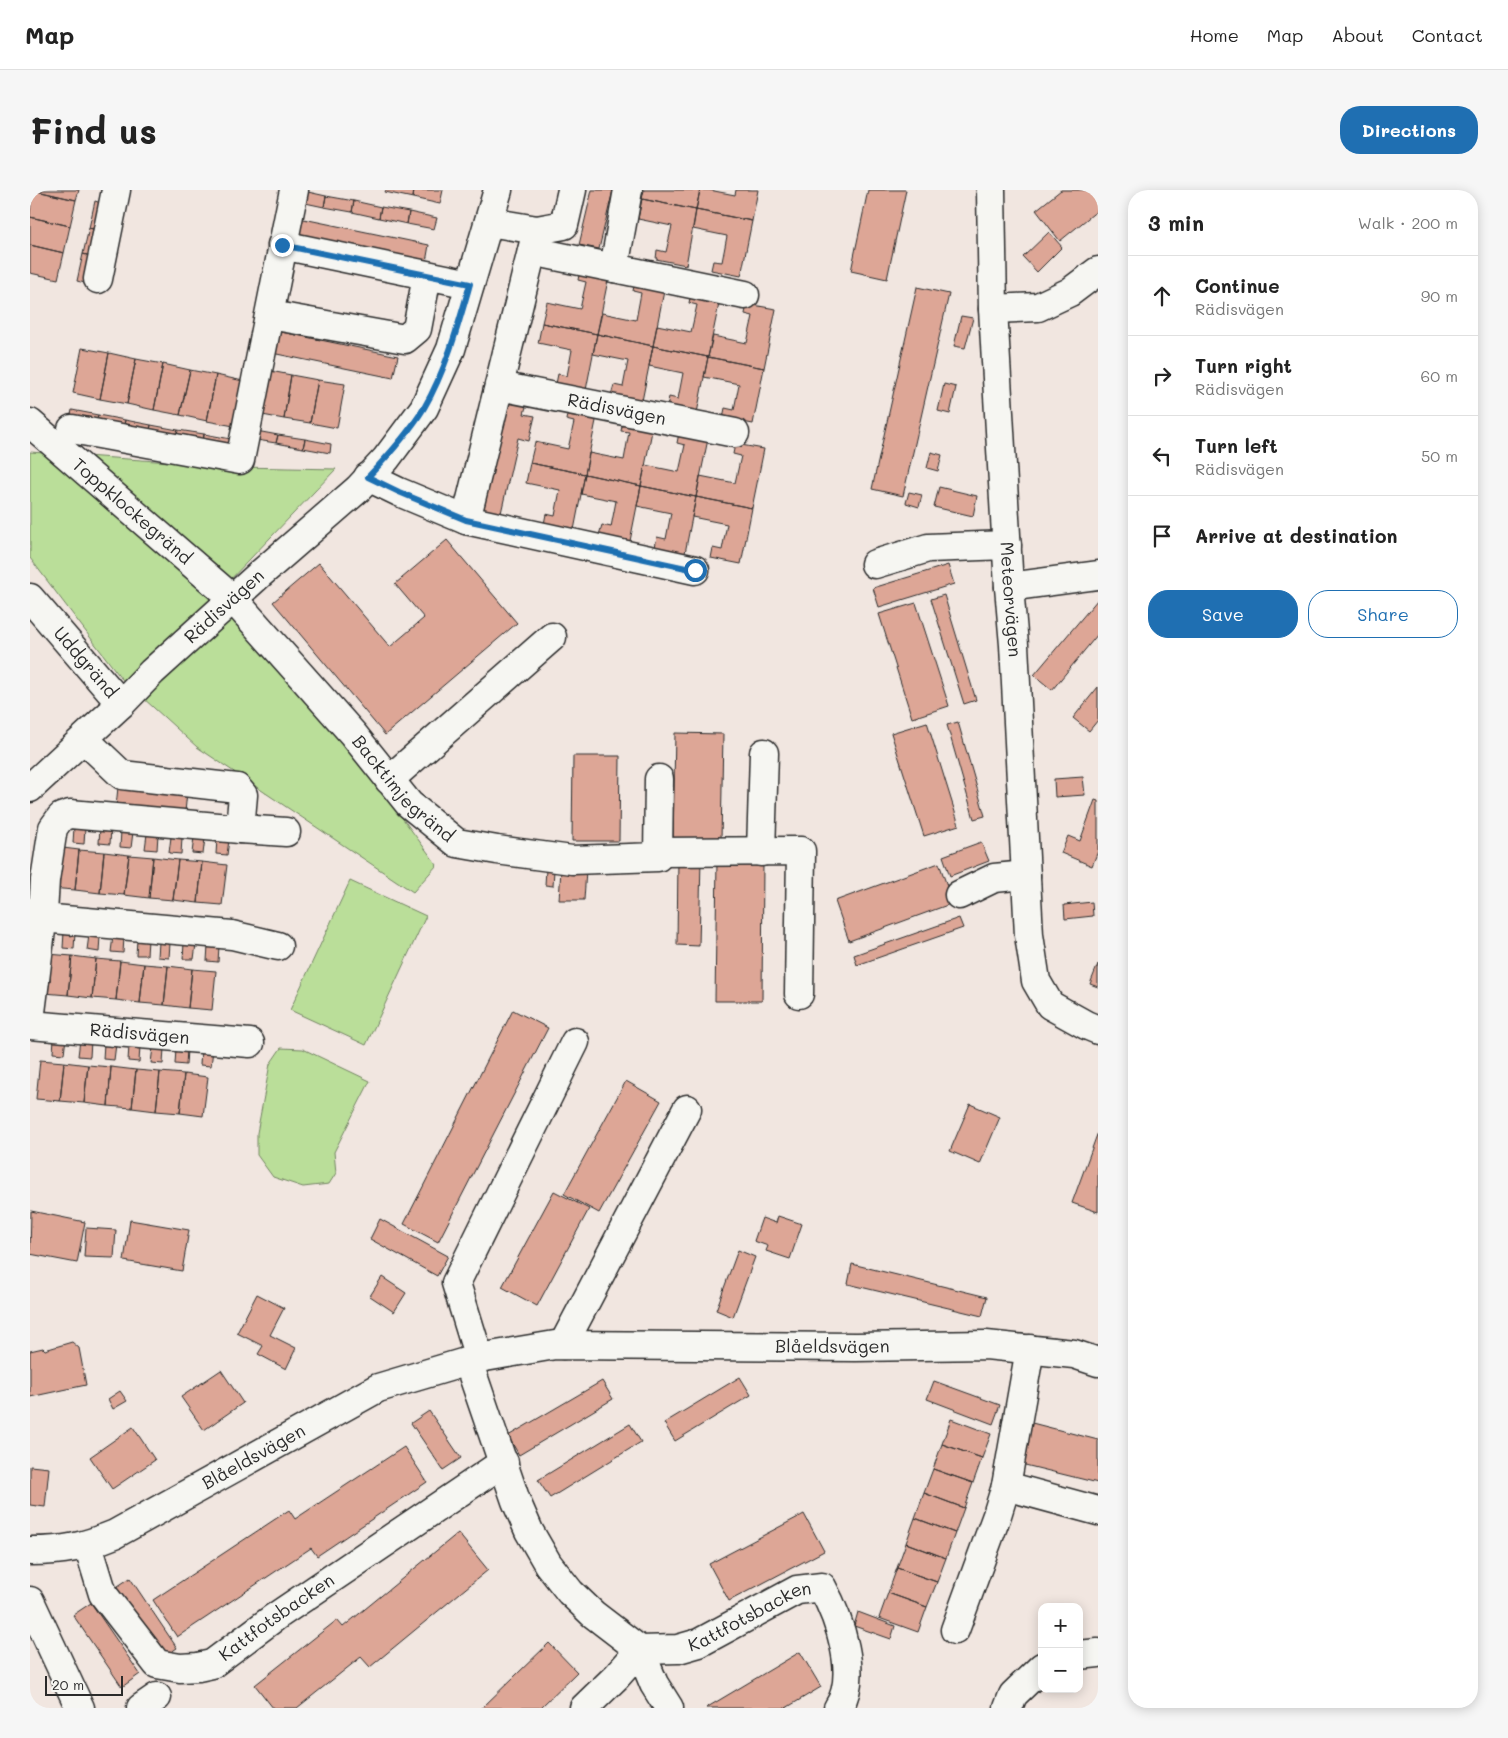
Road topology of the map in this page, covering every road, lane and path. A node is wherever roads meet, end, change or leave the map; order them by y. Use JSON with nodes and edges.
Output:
{"nodes":[{"id":1,"x":116,"y":190,"type":"edge"},
{"id":2,"x":294,"y":190,"type":"edge"},
{"id":3,"x":498,"y":190,"type":"edge"},
{"id":4,"x":572,"y":190,"type":"edge"},
{"id":5,"x":628,"y":190,"type":"edge"},
{"id":6,"x":991,"y":190,"type":"edge"},
{"id":7,"x":488,"y":222,"type":"junction"},
{"id":8,"x":534,"y":240,"type":"junction"},
{"id":9,"x":282,"y":245,"type":"junction"},
{"id":10,"x":614,"y":268,"type":"junction"},
{"id":11,"x":1098,"y":271,"type":"edge"},
{"id":12,"x":427,"y":276,"type":"junction"},
{"id":13,"x":98,"y":279,"type":"dead end"},
{"id":14,"x":470,"y":284,"type":"junction"},
{"id":15,"x":744,"y":295,"type":"dead end"},
{"id":16,"x":993,"y":309,"type":"junction"},
{"id":17,"x":270,"y":315,"type":"junction"},
{"id":18,"x":499,"y":386,"type":"junction"},
{"id":19,"x":30,"y":423,"type":"edge"},
{"id":20,"x":72,"y":429,"type":"dead end"},
{"id":21,"x":735,"y":433,"type":"dead end"},
{"id":22,"x":368,"y":477,"type":"junction"},
{"id":23,"x":466,"y":520,"type":"junction"},
{"id":24,"x":1007,"y":545,"type":"junction"},
{"id":25,"x":875,"y":564,"type":"dead end"},
{"id":26,"x":695,"y":570,"type":"dead end"},
{"id":27,"x":1098,"y":575,"type":"edge"},
{"id":28,"x":1009,"y":587,"type":"junction"},
{"id":29,"x":30,"y":598,"type":"edge"},
{"id":30,"x":234,"y":599,"type":"junction"},
{"id":31,"x":552,"y":638,"type":"dead end"},
{"id":32,"x":121,"y":704,"type":"junction"},
{"id":33,"x":84,"y":738,"type":"junction"},
{"id":34,"x":764,"y":753,"type":"dead end"},
{"id":35,"x":660,"y":779,"type":"dead end"},
{"id":36,"x":389,"y":780,"type":"junction"},
{"id":37,"x":30,"y":788,"type":"edge"},
{"id":38,"x":240,"y":829,"type":"junction"},
{"id":39,"x":286,"y":832,"type":"dead end"},
{"id":40,"x":658,"y":852,"type":"junction"},
{"id":41,"x":761,"y":852,"type":"junction"},
{"id":42,"x":1026,"y":875,"type":"junction"},
{"id":43,"x":959,"y":895,"type":"dead end"},
{"id":44,"x":38,"y":914,"type":"edge"},
{"id":45,"x":278,"y":946,"type":"dead end"},
{"id":46,"x":32,"y":980,"type":"edge"},
{"id":47,"x":800,"y":994,"type":"dead end"},
{"id":48,"x":30,"y":1020,"type":"edge"},
{"id":49,"x":30,"y":1024,"type":"edge"},
{"id":50,"x":1098,"y":1030,"type":"edge"},
{"id":51,"x":575,"y":1042,"type":"dead end"},
{"id":52,"x":250,"y":1043,"type":"dead end"},
{"id":53,"x":687,"y":1109,"type":"dead end"},
{"id":54,"x":563,"y":1345,"type":"junction"},
{"id":55,"x":1030,"y":1349,"type":"junction"},
{"id":56,"x":473,"y":1359,"type":"junction"},
{"id":57,"x":1098,"y":1362,"type":"edge"},
{"id":58,"x":504,"y":1462,"type":"junction"},
{"id":59,"x":1006,"y":1486,"type":"junction"},
{"id":60,"x":1098,"y":1511,"type":"edge"},
{"id":61,"x":88,"y":1545,"type":"junction"},
{"id":62,"x":30,"y":1551,"type":"edge"},
{"id":63,"x":30,"y":1601,"type":"edge"},
{"id":64,"x":955,"y":1630,"type":"dead end"},
{"id":65,"x":640,"y":1650,"type":"junction"},
{"id":66,"x":1083,"y":1654,"type":"edge"},
{"id":67,"x":1098,"y":1654,"type":"edge"},
{"id":68,"x":1038,"y":1670,"type":"edge"},
{"id":69,"x":80,"y":1708,"type":"edge"},
{"id":70,"x":584,"y":1708,"type":"edge"},
{"id":71,"x":669,"y":1708,"type":"edge"},
{"id":72,"x":838,"y":1708,"type":"edge"},
{"id":73,"x":1008,"y":1708,"type":"edge"}],
"edges":[{"from":1,"to":13,"type":"street"},
{"from":2,"to":9,"type":"street"},
{"from":3,"to":7,"type":"street","name":"Rädisvägen"},
{"from":4,"to":8,"type":"street"},
{"from":5,"to":10,"type":"street"},
{"from":6,"to":16,"type":"street","name":"Meteorvägen"},
{"from":7,"to":8,"type":"street"},
{"from":7,"to":14,"type":"street","name":"Rädisvägen"},
{"from":8,"to":10,"type":"street"},
{"from":8,"to":18,"type":"street"},
{"from":9,"to":12,"type":"street"},
{"from":9,"to":17,"type":"street"},
{"from":10,"to":15,"type":"street"},
{"from":11,"to":16,"type":"street"},
{"from":12,"to":14,"type":"street"},
{"from":12,"to":17,"type":"street"},
{"from":14,"to":22,"type":"street","name":"Rädisvägen"},
{"from":16,"to":24,"type":"street","name":"Meteorvägen"},
{"from":17,"to":20,"type":"street"},
{"from":18,"to":21,"type":"street","name":"Rädisvägen"},
{"from":18,"to":23,"type":"street"},
{"from":19,"to":30,"type":"street","name":"Toppklockegränd"},
{"from":22,"to":23,"type":"street"},
{"from":22,"to":30,"type":"street","name":"Rädisvägen"},
{"from":23,"to":26,"type":"street"},
{"from":24,"to":25,"type":"street"},
{"from":24,"to":28,"type":"street","name":"Meteorvägen"},
{"from":27,"to":28,"type":"street"},
{"from":28,"to":42,"type":"street","name":"Meteorvägen"},
{"from":29,"to":32,"type":"street","name":"Uddgränd"},
{"from":30,"to":32,"type":"street","name":"Rädisvägen"},
{"from":30,"to":36,"type":"street","name":"Backtimjegränd"},
{"from":31,"to":36,"type":"street"},
{"from":32,"to":33,"type":"street","name":"Rädisvägen"},
{"from":33,"to":37,"type":"street","name":"Rädisvägen"},
{"from":33,"to":38,"type":"street"},
{"from":34,"to":41,"type":"street"},
{"from":35,"to":40,"type":"street"},
{"from":36,"to":40,"type":"street","name":"Backtimjegränd"},
{"from":38,"to":39,"type":"street"},
{"from":38,"to":44,"type":"street"},
{"from":40,"to":41,"type":"street","name":"Backtimjegränd"},
{"from":41,"to":47,"type":"street","name":"Backtimjegränd"},
{"from":42,"to":43,"type":"street"},
{"from":42,"to":50,"type":"street","name":"Meteorvägen"},
{"from":44,"to":45,"type":"street"},
{"from":44,"to":46,"type":"street"},
{"from":46,"to":48,"type":"street"},
{"from":49,"to":52,"type":"street","name":"Rädisvägen"},
{"from":51,"to":56,"type":"street"},
{"from":53,"to":54,"type":"street"},
{"from":54,"to":55,"type":"street","name":"Blåeldsvägen"},
{"from":54,"to":56,"type":"street","name":"Blåeldsvägen"},
{"from":55,"to":57,"type":"street","name":"Blåeldsvägen"},
{"from":55,"to":59,"type":"street"},
{"from":56,"to":58,"type":"street"},
{"from":56,"to":61,"type":"street","name":"Blåeldsvägen"},
{"from":58,"to":61,"type":"street","name":"Kattfotsbacken"},
{"from":58,"to":65,"type":"street"},
{"from":59,"to":60,"type":"street"},
{"from":59,"to":64,"type":"street"},
{"from":61,"to":62,"type":"street","name":"Blåeldsvägen"},
{"from":63,"to":69,"type":"street"},
{"from":65,"to":70,"type":"street"},
{"from":65,"to":71,"type":"street"},
{"from":65,"to":72,"type":"street","name":"Kattfotsbacken"},
{"from":66,"to":67,"type":"street"},
{"from":68,"to":73,"type":"street"}]}
